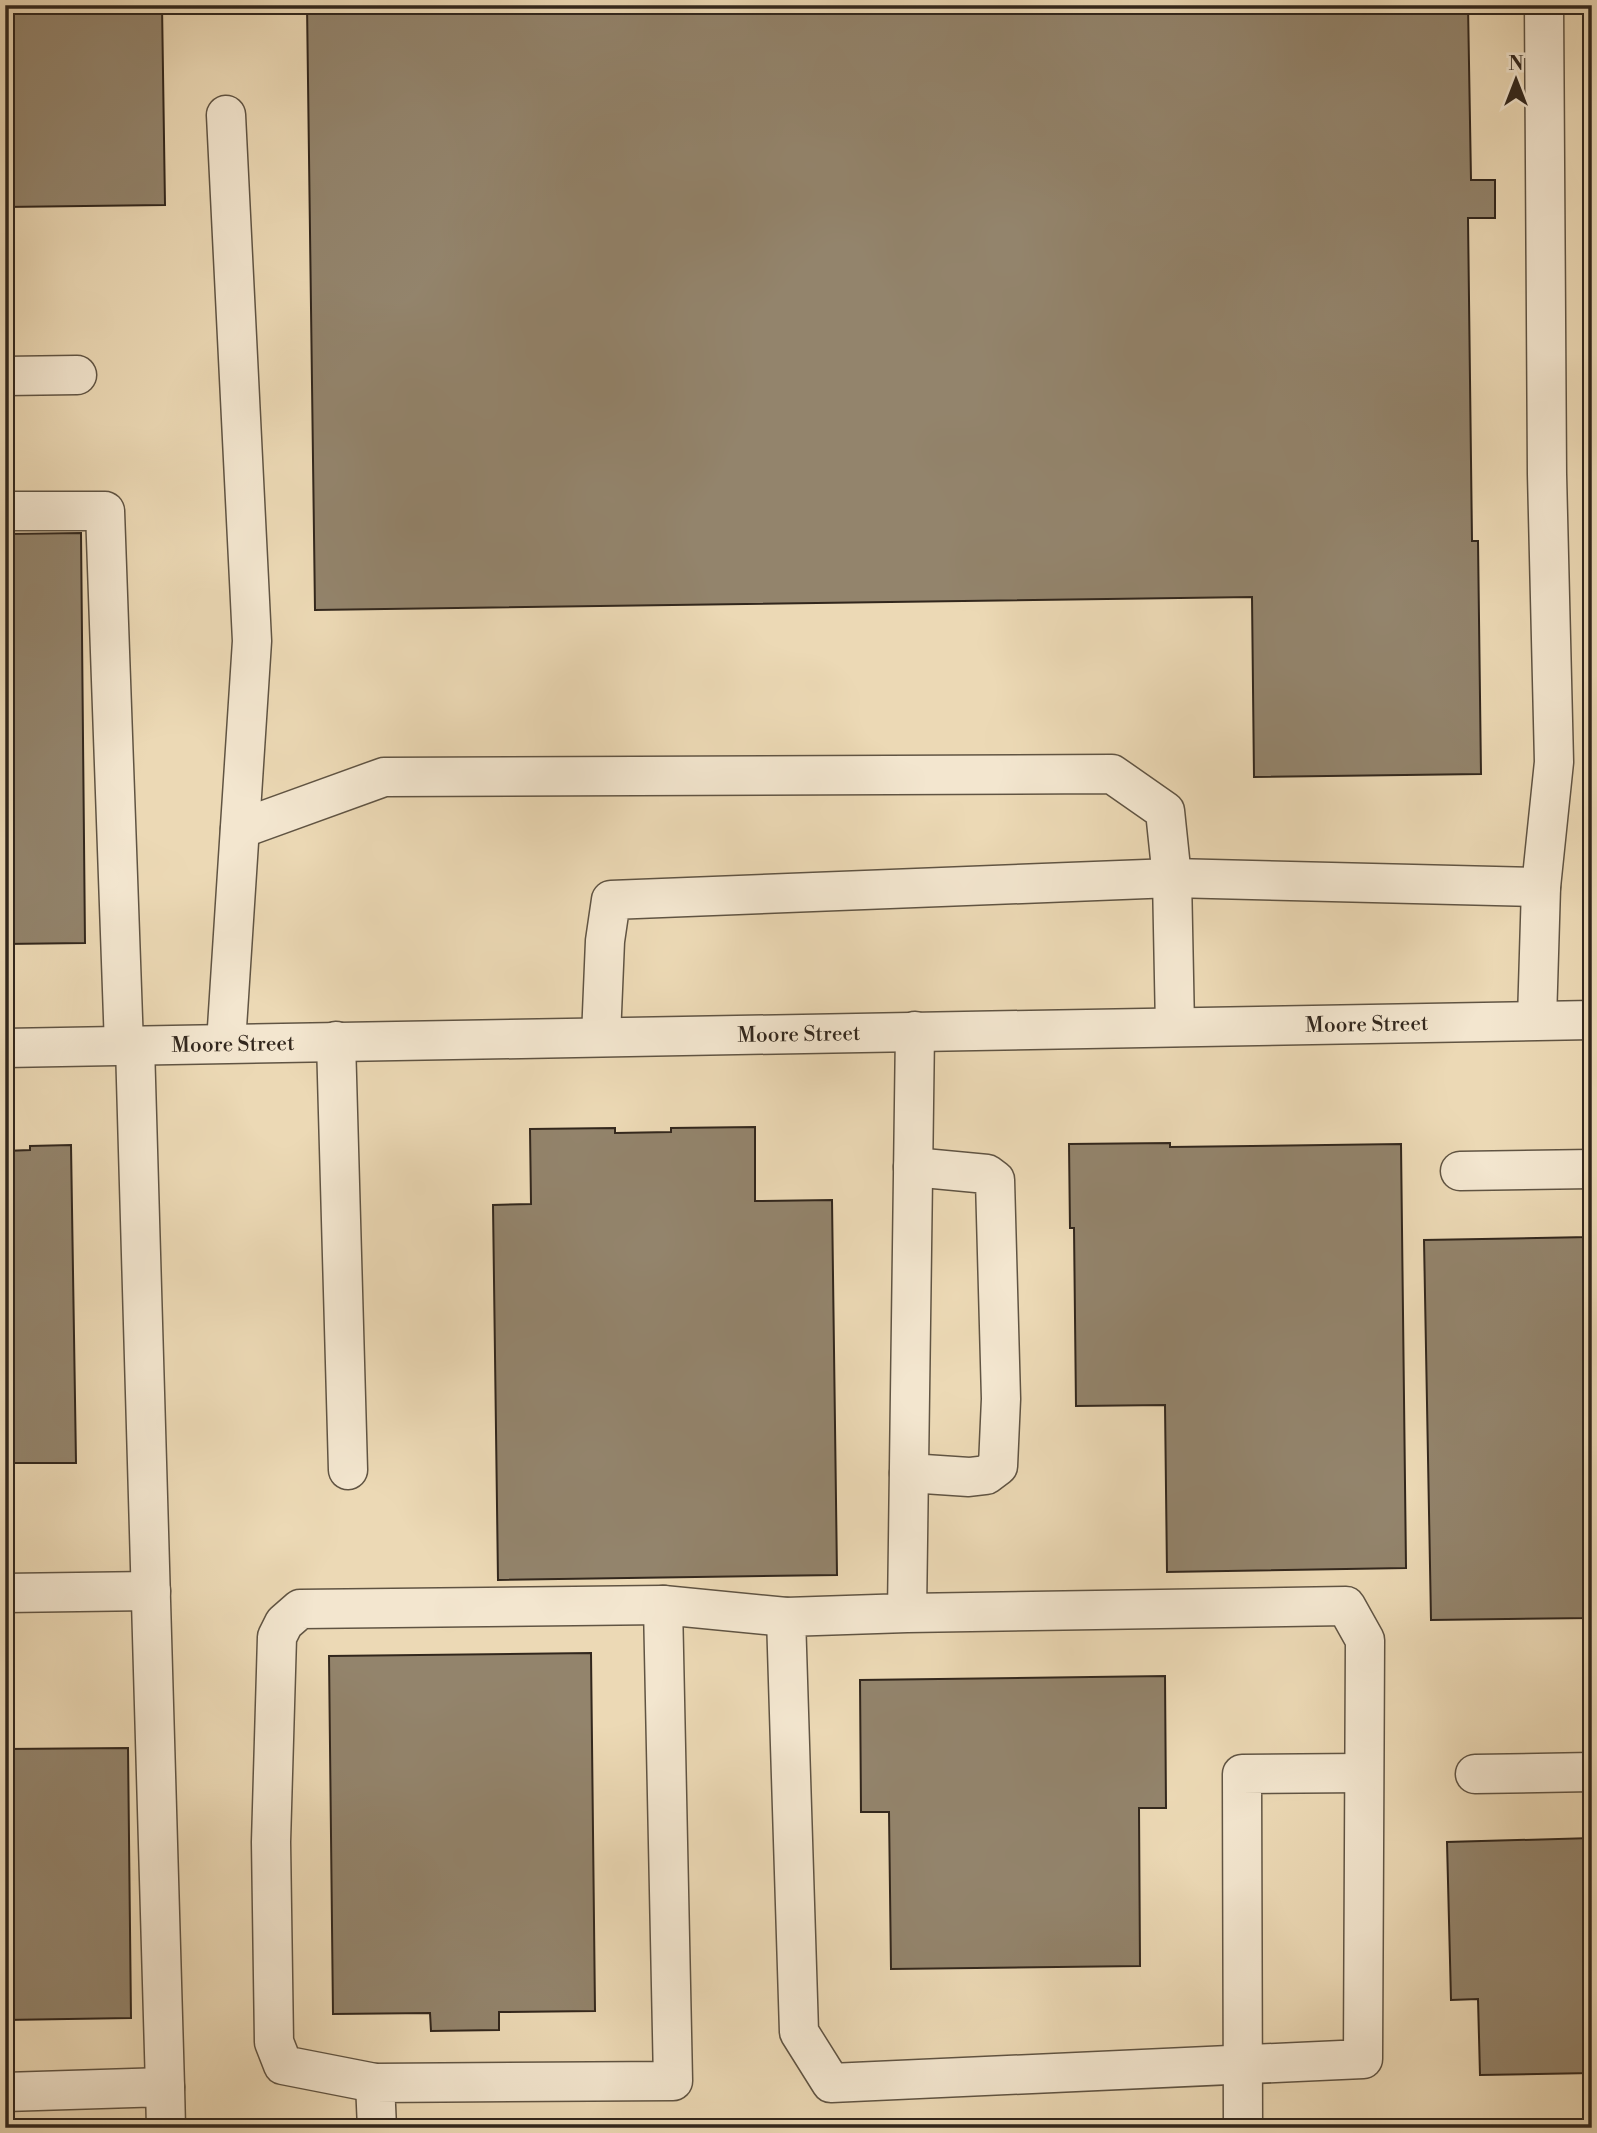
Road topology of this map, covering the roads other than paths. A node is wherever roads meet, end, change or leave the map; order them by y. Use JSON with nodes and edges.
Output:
{"nodes":[{"id":1,"x":1544,"y":5,"type":"edge"},
{"id":2,"x":226,"y":115,"type":"dead end"},
{"id":3,"x":77,"y":375,"type":"dead end"},
{"id":4,"x":5,"y":376,"type":"edge"},
{"id":5,"x":5,"y":511,"type":"edge"},
{"id":6,"x":240,"y":829,"type":"junction"},
{"id":7,"x":1172,"y":878,"type":"junction"},
{"id":8,"x":1541,"y":887,"type":"junction"},
{"id":9,"x":1537,"y":1020,"type":"junction"},
{"id":10,"x":1592,"y":1020,"type":"edge"},
{"id":11,"x":1175,"y":1027,"type":"junction"},
{"id":12,"x":915,"y":1031,"type":"junction"},
{"id":13,"x":601,"y":1037,"type":"junction"},
{"id":14,"x":336,"y":1041,"type":"junction"},
{"id":15,"x":226,"y":1044,"type":"junction"},
{"id":16,"x":130,"y":1045,"type":"junction"},
{"id":17,"x":5,"y":1048,"type":"edge"},
{"id":18,"x":913,"y":1167,"type":"junction"},
{"id":19,"x":1592,"y":1169,"type":"edge"},
{"id":20,"x":1460,"y":1171,"type":"dead end"},
{"id":21,"x":348,"y":1470,"type":"dead end"},
{"id":22,"x":909,"y":1473,"type":"junction"},
{"id":23,"x":151,"y":1591,"type":"junction"},
{"id":24,"x":5,"y":1593,"type":"edge"},
{"id":25,"x":663,"y":1605,"type":"junction"},
{"id":26,"x":907,"y":1613,"type":"junction"},
{"id":27,"x":786,"y":1617,"type":"junction"},
{"id":28,"x":1592,"y":1772,"type":"edge"},
{"id":29,"x":1363,"y":1773,"type":"junction"},
{"id":30,"x":1475,"y":1774,"type":"dead end"},
{"id":31,"x":1244,"y":2064,"type":"junction"},
{"id":32,"x":375,"y":2082,"type":"junction"},
{"id":33,"x":165,"y":2087,"type":"junction"},
{"id":34,"x":5,"y":2092,"type":"edge"},
{"id":35,"x":166,"y":2128,"type":"edge"},
{"id":36,"x":377,"y":2128,"type":"edge"},
{"id":37,"x":1243,"y":2128,"type":"edge"}],
"edges":[{"from":1,"to":8,"type":"street"},
{"from":2,"to":6,"type":"street"},
{"from":3,"to":4,"type":"street"},
{"from":5,"to":16,"type":"street"},
{"from":6,"to":7,"type":"street"},
{"from":6,"to":15,"type":"street"},
{"from":7,"to":8,"type":"street"},
{"from":7,"to":11,"type":"street"},
{"from":7,"to":13,"type":"street"},
{"from":8,"to":9,"type":"street"},
{"from":9,"to":10,"type":"street","name":"Moore Street"},
{"from":9,"to":11,"type":"street","name":"Moore Street"},
{"from":11,"to":12,"type":"street","name":"Moore Street"},
{"from":12,"to":13,"type":"street","name":"Moore Street"},
{"from":12,"to":18,"type":"street"},
{"from":13,"to":14,"type":"street","name":"Moore Street"},
{"from":14,"to":15,"type":"street","name":"Moore Street"},
{"from":14,"to":21,"type":"street"},
{"from":15,"to":16,"type":"street","name":"Moore Street"},
{"from":16,"to":17,"type":"street","name":"Moore Street"},
{"from":16,"to":23,"type":"street"},
{"from":18,"to":22,"type":"street"},
{"from":18,"to":22,"type":"street"},
{"from":19,"to":20,"type":"street"},
{"from":22,"to":26,"type":"street"},
{"from":23,"to":24,"type":"street"},
{"from":23,"to":33,"type":"street"},
{"from":25,"to":27,"type":"street"},
{"from":25,"to":32,"type":"street"},
{"from":25,"to":32,"type":"street"},
{"from":26,"to":27,"type":"street"},
{"from":26,"to":29,"type":"street"},
{"from":27,"to":31,"type":"street"},
{"from":28,"to":30,"type":"street"},
{"from":29,"to":31,"type":"street"},
{"from":29,"to":31,"type":"street"},
{"from":31,"to":37,"type":"street"},
{"from":32,"to":36,"type":"street"},
{"from":33,"to":34,"type":"street"},
{"from":33,"to":35,"type":"street"}]}
